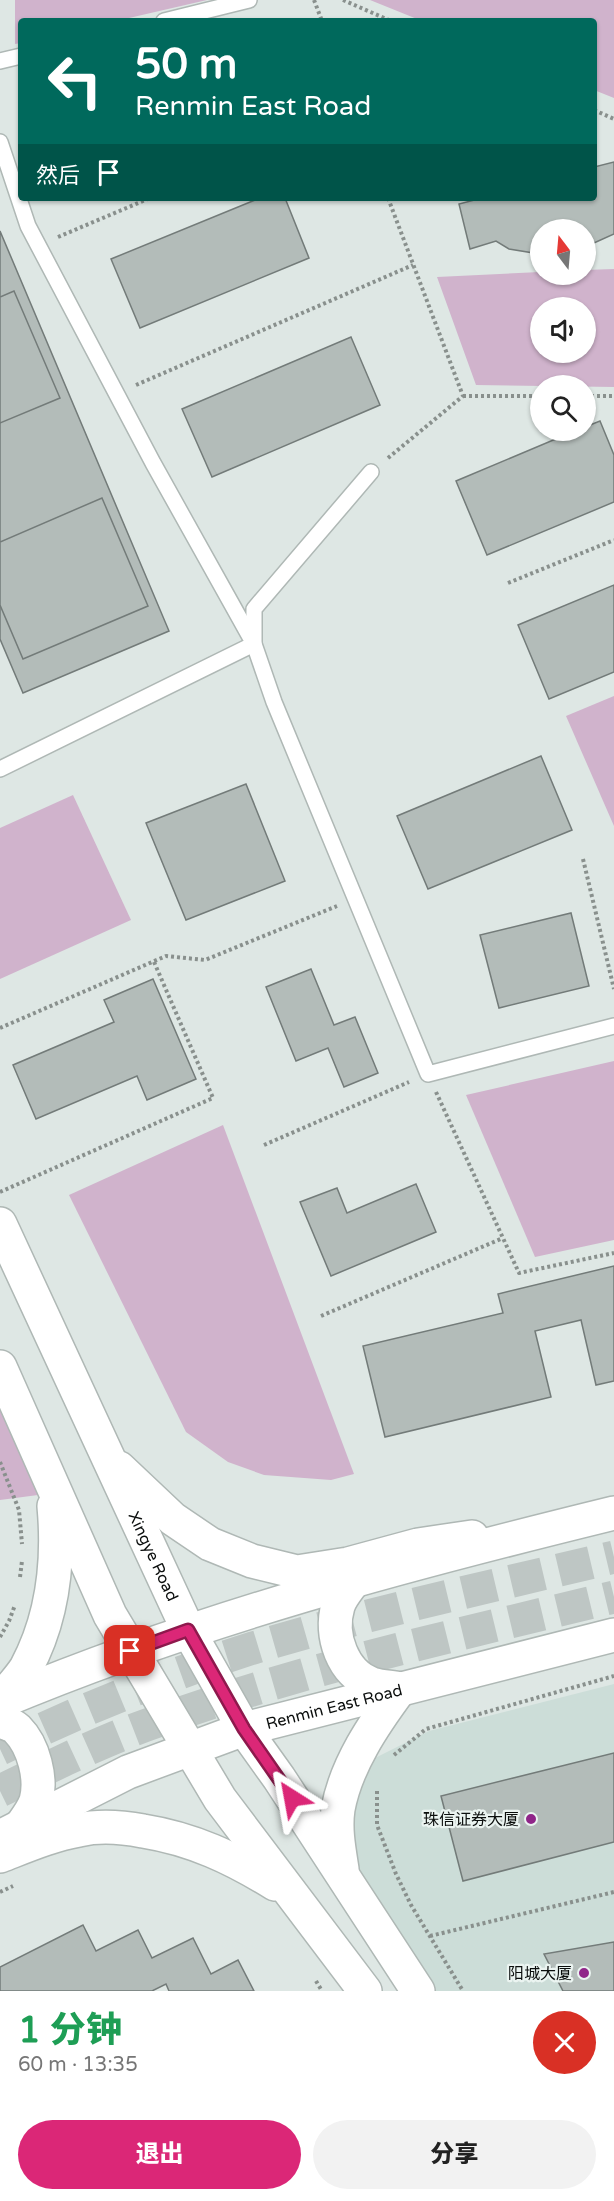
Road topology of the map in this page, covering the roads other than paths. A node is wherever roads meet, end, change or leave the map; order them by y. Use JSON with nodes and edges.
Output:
{"nodes":[{"id":1,"x":249,"y":0,"type":"edge"},
{"id":2,"x":176,"y":18,"type":"edge"},
{"id":3,"x":18,"y":57,"type":"edge"},
{"id":4,"x":0,"y":62,"type":"edge"},
{"id":5,"x":0,"y":142,"type":"edge"},
{"id":6,"x":18,"y":196,"type":"edge"},
{"id":7,"x":20,"y":201,"type":"edge"},
{"id":8,"x":371,"y":472,"type":"road end"},
{"id":9,"x":254,"y":644,"type":"junction"},
{"id":10,"x":0,"y":769,"type":"edge"},
{"id":11,"x":614,"y":1026,"type":"edge"},
{"id":12,"x":0,"y":1224,"type":"edge"},
{"id":13,"x":0,"y":1367,"type":"edge"},
{"id":14,"x":108,"y":1458,"type":"junction"},
{"id":15,"x":51,"y":1483,"type":"junction"},
{"id":16,"x":614,"y":1513,"type":"edge"},
{"id":17,"x":525,"y":1535,"type":"junction"},
{"id":18,"x":355,"y":1579,"type":"junction"},
{"id":19,"x":188,"y":1630,"type":"junction"},
{"id":20,"x":614,"y":1635,"type":"edge"},
{"id":21,"x":130,"y":1651,"type":"junction"},
{"id":22,"x":400,"y":1689,"type":"junction"},
{"id":23,"x":0,"y":1701,"type":"edge"},
{"id":24,"x":0,"y":1721,"type":"edge"},
{"id":25,"x":244,"y":1729,"type":"junction"},
{"id":26,"x":189,"y":1749,"type":"junction"},
{"id":27,"x":11,"y":1832,"type":"edge"},
{"id":28,"x":0,"y":1856,"type":"edge"},
{"id":29,"x":344,"y":1877,"type":"junction"},
{"id":30,"x":292,"y":1894,"type":"junction"},
{"id":31,"x":365,"y":1991,"type":"edge"},
{"id":32,"x":418,"y":1991,"type":"edge"}],
"edges":[{"from":1,"to":2,"type":"lane"},
{"from":3,"to":4,"type":"lane"},
{"from":5,"to":6,"type":"lane"},
{"from":7,"to":9,"type":"lane"},
{"from":8,"to":9,"type":"lane"},
{"from":9,"to":10,"type":"lane"},
{"from":9,"to":11,"type":"lane"},
{"from":12,"to":14,"type":"main road","name":"Xingye Road"},
{"from":13,"to":15,"type":"main road"},
{"from":14,"to":17,"type":"main road"},
{"from":14,"to":19,"type":"main road","name":"Xingye Road"},
{"from":15,"to":21,"type":"main road"},
{"from":15,"to":23,"type":"main road"},
{"from":16,"to":17,"type":"main road"},
{"from":17,"to":18,"type":"main road"},
{"from":18,"to":19,"type":"main road"},
{"from":18,"to":22,"type":"main road"},
{"from":19,"to":21,"type":"main road"},
{"from":19,"to":25,"type":"main road","name":"Xingye Road"},
{"from":20,"to":22,"type":"main road","name":"Renmin East Road"},
{"from":21,"to":23,"type":"main road"},
{"from":21,"to":26,"type":"main road"},
{"from":22,"to":25,"type":"main road","name":"Renmin East Road"},
{"from":22,"to":29,"type":"main road"},
{"from":24,"to":27,"type":"main road"},
{"from":25,"to":26,"type":"main road","name":"Renmin East Road"},
{"from":25,"to":29,"type":"main road","name":"Xingye Road"},
{"from":26,"to":27,"type":"main road","name":"Renmin East Road"},
{"from":26,"to":30,"type":"main road"},
{"from":28,"to":30,"type":"main road"},
{"from":29,"to":32,"type":"main road","name":"Xingye Road"},
{"from":30,"to":31,"type":"main road"}]}
